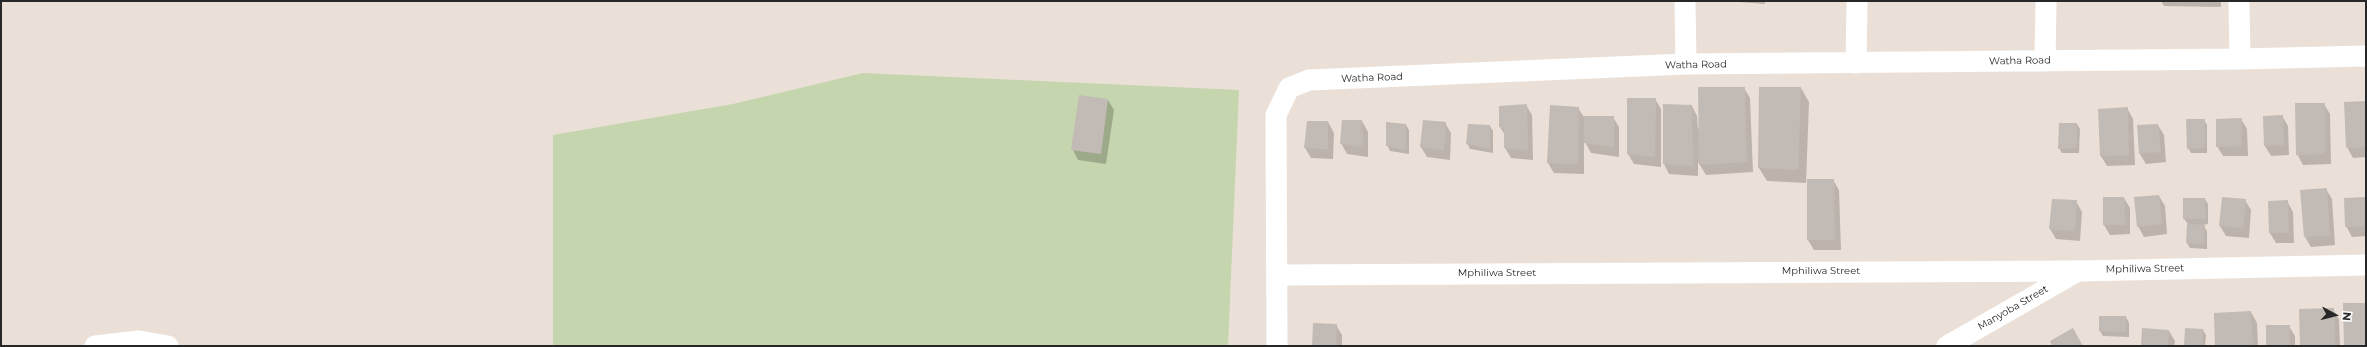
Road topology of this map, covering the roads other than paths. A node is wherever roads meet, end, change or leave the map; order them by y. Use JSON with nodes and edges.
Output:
{"nodes":[{"id":1,"x":1685,"y":1,"type":"edge"},
{"id":2,"x":1857,"y":1,"type":"edge"},
{"id":3,"x":2046,"y":1,"type":"edge"},
{"id":4,"x":2238,"y":1,"type":"edge"},
{"id":5,"x":2366,"y":56,"type":"edge"},
{"id":6,"x":2240,"y":59,"type":"junction"},
{"id":7,"x":2045,"y":61,"type":"junction"},
{"id":8,"x":1856,"y":63,"type":"junction"},
{"id":9,"x":1686,"y":64,"type":"junction"},
{"id":10,"x":2366,"y":265,"type":"edge"},
{"id":11,"x":2079,"y":271,"type":"junction"},
{"id":12,"x":1276,"y":275,"type":"junction"},
{"id":13,"x":138,"y":344,"type":"edge"},
{"id":14,"x":95,"y":346,"type":"edge"},
{"id":15,"x":168,"y":346,"type":"edge"},
{"id":16,"x":1277,"y":346,"type":"edge"},
{"id":17,"x":1947,"y":346,"type":"edge"}],
"edges":[{"from":1,"to":9,"type":"street"},
{"from":2,"to":8,"type":"street"},
{"from":3,"to":7,"type":"street"},
{"from":4,"to":6,"type":"street"},
{"from":5,"to":6,"type":"street","name":"Watha Road"},
{"from":6,"to":7,"type":"street","name":"Watha Road"},
{"from":7,"to":8,"type":"street","name":"Watha Road"},
{"from":8,"to":9,"type":"street","name":"Watha Road"},
{"from":9,"to":12,"type":"street","name":"Watha Road"},
{"from":10,"to":11,"type":"street","name":"Mphiliwa Street"},
{"from":11,"to":12,"type":"street","name":"Mphiliwa Street"},
{"from":11,"to":17,"type":"street","name":"Manyoba Street"},
{"from":12,"to":16,"type":"street","name":"Watha Road"},
{"from":13,"to":14,"type":"street"},
{"from":13,"to":15,"type":"street"}]}
